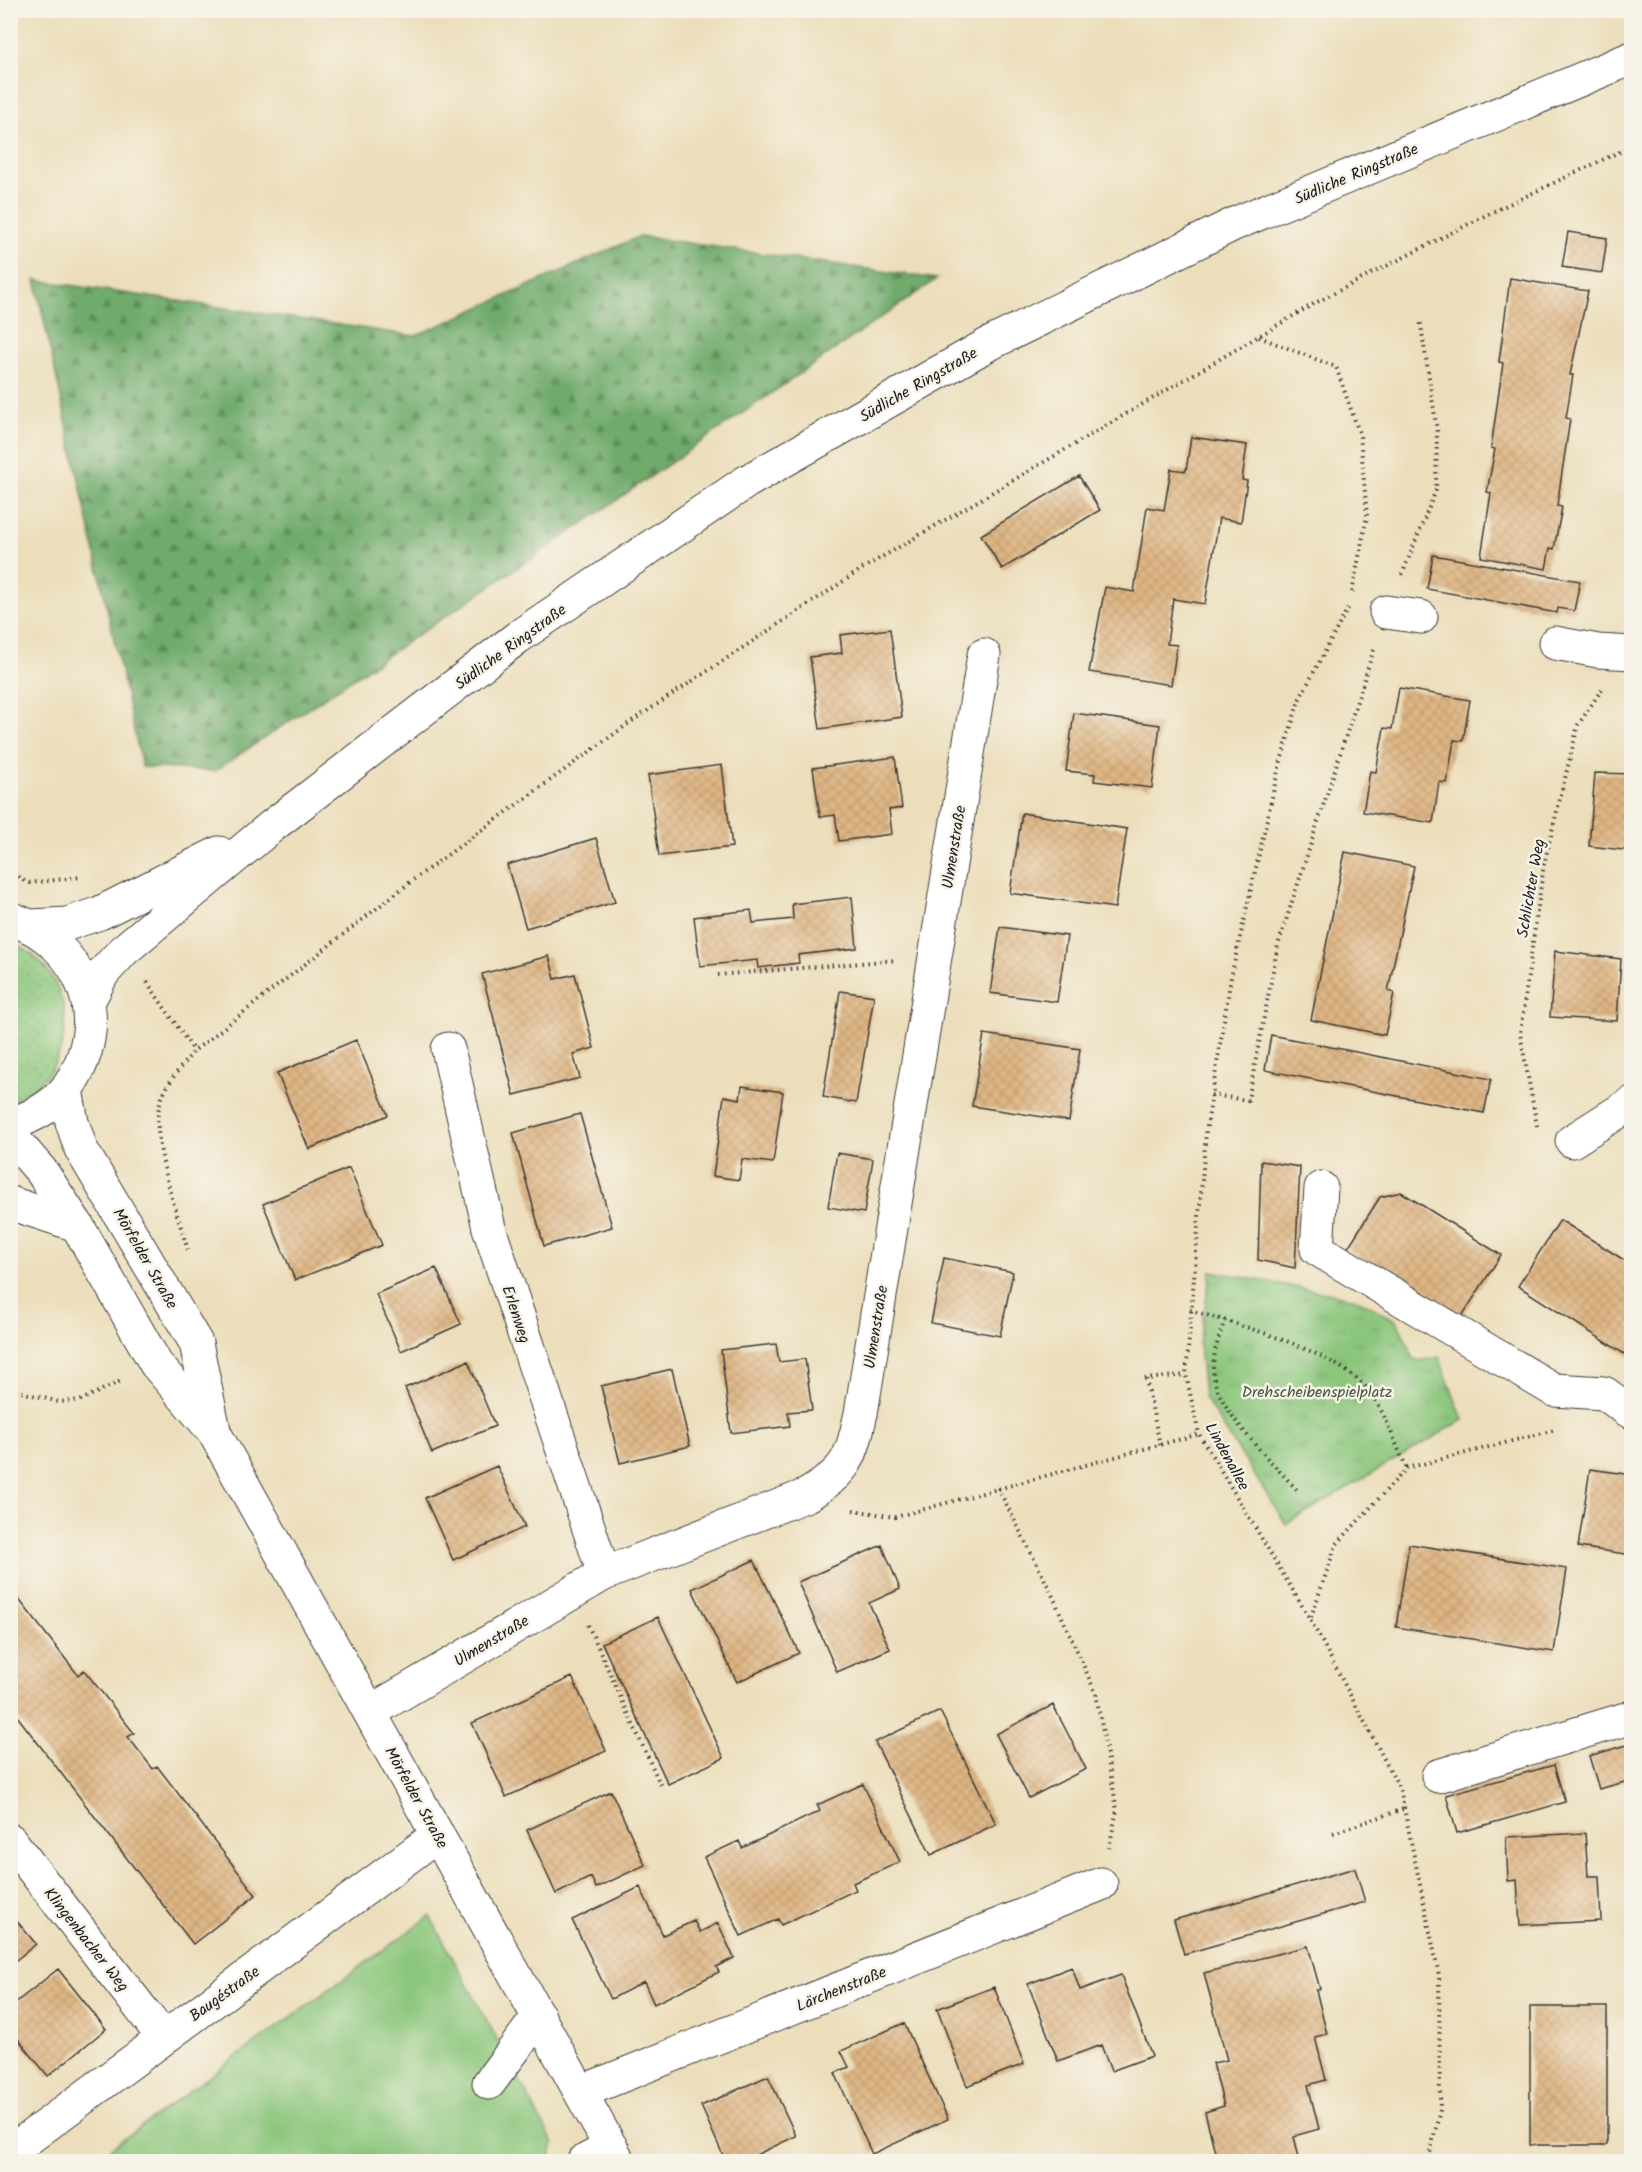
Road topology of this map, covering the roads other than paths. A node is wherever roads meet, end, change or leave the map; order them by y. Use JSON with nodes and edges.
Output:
{"nodes":[{"id":1,"x":1632,"y":58,"type":"edge"},
{"id":2,"x":1386,"y":612,"type":"road end"},
{"id":3,"x":1421,"y":617,"type":"dead end"},
{"id":4,"x":1555,"y":643,"type":"dead end"},
{"id":5,"x":1632,"y":653,"type":"edge"},
{"id":6,"x":984,"y":655,"type":"dead end"},
{"id":7,"x":272,"y":826,"type":"junction"},
{"id":8,"x":21,"y":922,"type":"edge"},
{"id":9,"x":88,"y":1002,"type":"junction"},
{"id":10,"x":448,"y":1049,"type":"dead end"},
{"id":11,"x":66,"y":1090,"type":"junction"},
{"id":12,"x":1632,"y":1103,"type":"edge"},
{"id":13,"x":10,"y":1125,"type":"edge"},
{"id":14,"x":10,"y":1135,"type":"edge"},
{"id":15,"x":1572,"y":1141,"type":"dead end"},
{"id":16,"x":1321,"y":1188,"type":"dead end"},
{"id":17,"x":10,"y":1203,"type":"edge"},
{"id":18,"x":76,"y":1225,"type":"junction"},
{"id":19,"x":1630,"y":1410,"type":"edge"},
{"id":20,"x":214,"y":1432,"type":"junction"},
{"id":21,"x":603,"y":1574,"type":"junction"},
{"id":22,"x":370,"y":1712,"type":"junction"},
{"id":23,"x":1632,"y":1718,"type":"edge"},
{"id":24,"x":1438,"y":1776,"type":"dead end"},
{"id":25,"x":438,"y":1835,"type":"junction"},
{"id":26,"x":10,"y":1840,"type":"edge"},
{"id":27,"x":1101,"y":1884,"type":"road end"},
{"id":28,"x":538,"y":2016,"type":"junction"},
{"id":29,"x":163,"y":2037,"type":"junction"},
{"id":30,"x":489,"y":2083,"type":"dead end"},
{"id":31,"x":581,"y":2092,"type":"junction"},
{"id":32,"x":10,"y":2152,"type":"edge"},
{"id":33,"x":604,"y":2157,"type":"edge"}],
"edges":[{"from":1,"to":7,"type":"street","name":"Südliche Ringstraße"},
{"from":2,"to":3,"type":"street"},
{"from":4,"to":5,"type":"street"},
{"from":6,"to":21,"type":"street","name":"Ulmenstraße"},
{"from":7,"to":8,"type":"street","name":"Südliche Ringstraße"},
{"from":7,"to":9,"type":"street","name":"Südliche Ringstraße"},
{"from":8,"to":9,"type":"street","name":"Südliche Ringstraße"},
{"from":9,"to":11,"type":"street","name":"Südliche Ringstraße"},
{"from":10,"to":21,"type":"street","name":"Erlenweg"},
{"from":11,"to":13,"type":"street","name":"Südliche Ringstraße"},
{"from":11,"to":20,"type":"street","name":"Mörfelder Straße"},
{"from":12,"to":15,"type":"street"},
{"from":14,"to":18,"type":"street","name":"Mörfelder Straße"},
{"from":16,"to":19,"type":"street"},
{"from":17,"to":18,"type":"street"},
{"from":18,"to":20,"type":"street","name":"Mörfelder Straße"},
{"from":20,"to":22,"type":"street","name":"Mörfelder Straße"},
{"from":21,"to":22,"type":"street","name":"Ulmenstraße"},
{"from":22,"to":25,"type":"street","name":"Mörfelder Straße"},
{"from":23,"to":24,"type":"street"},
{"from":25,"to":28,"type":"street","name":"Mörfelder Straße"},
{"from":25,"to":29,"type":"street","name":"Baugéstraße"},
{"from":26,"to":29,"type":"street","name":"Klingenbacher Weg"},
{"from":27,"to":31,"type":"street","name":"Lärchenstraße"},
{"from":28,"to":30,"type":"street"},
{"from":28,"to":31,"type":"street","name":"Mörfelder Straße"},
{"from":29,"to":32,"type":"street","name":"Baugéstraße"},
{"from":31,"to":33,"type":"street","name":"Mörfelder Straße"}]}
